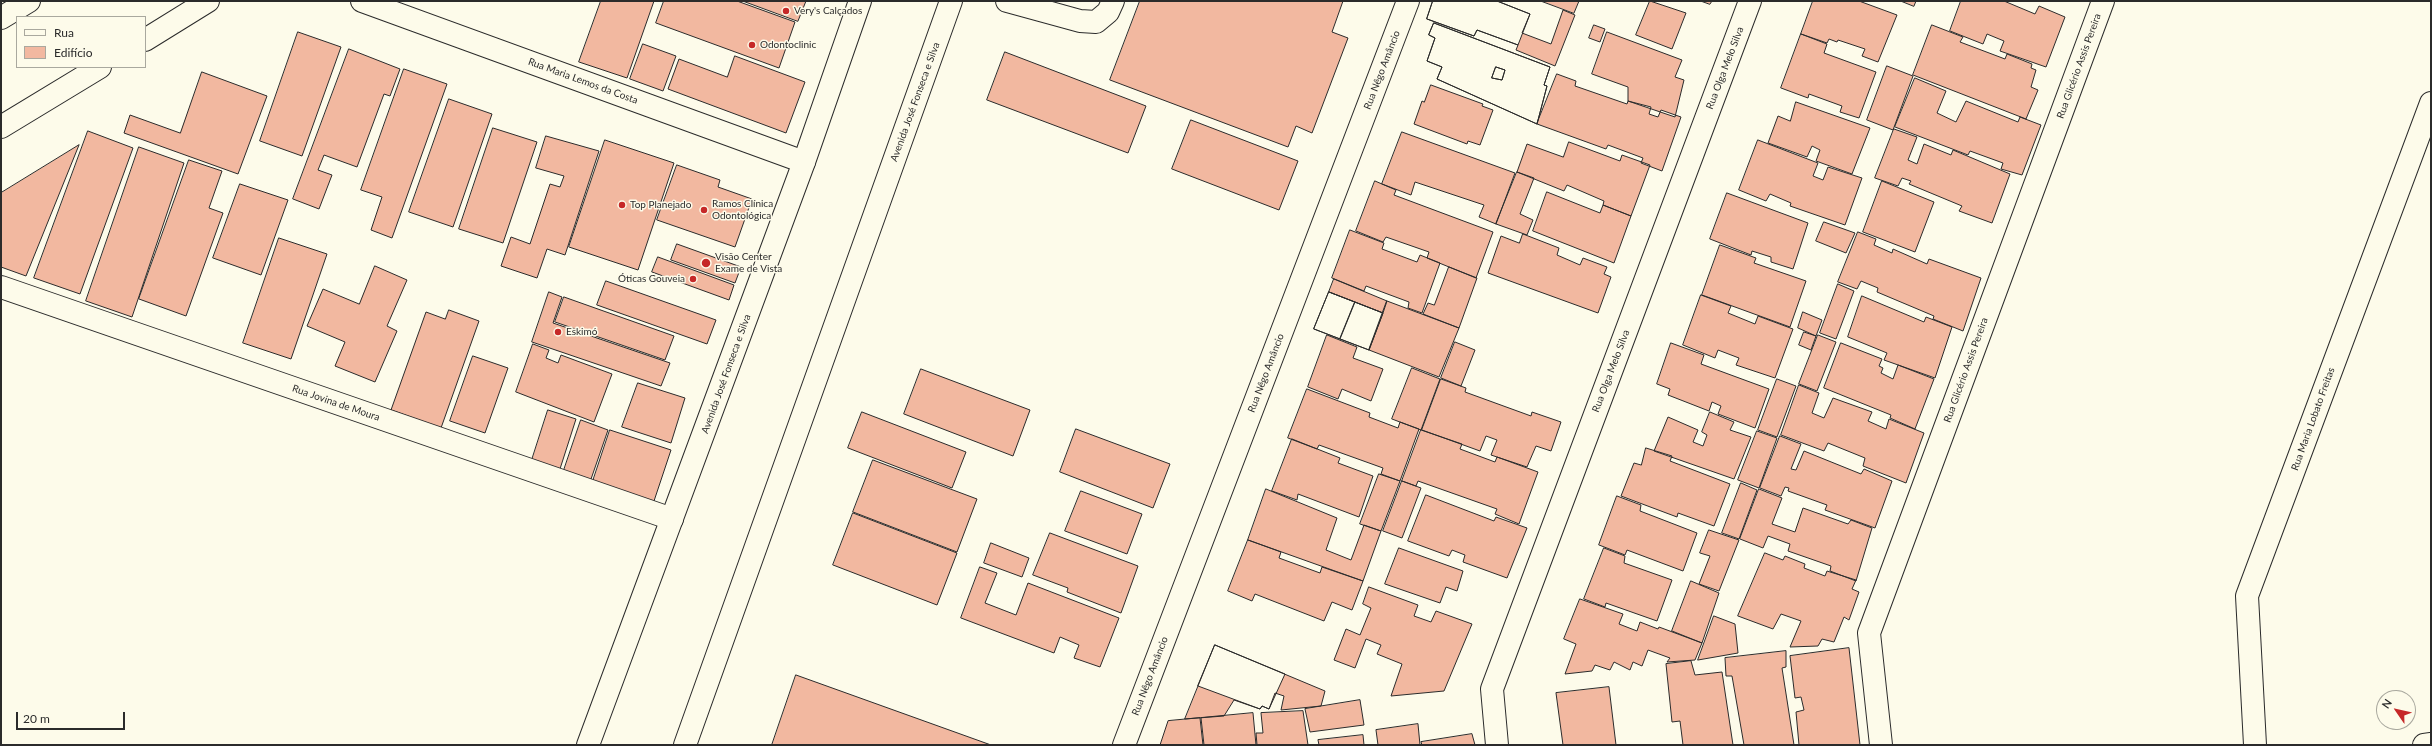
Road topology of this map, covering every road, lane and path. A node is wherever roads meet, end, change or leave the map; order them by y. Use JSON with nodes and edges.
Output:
{"nodes":[{"id":1,"x":29,"y":1,"type":"edge"},
{"id":2,"x":208,"y":1,"type":"edge"},
{"id":3,"x":362,"y":1,"type":"edge"},
{"id":4,"x":860,"y":1,"type":"edge"},
{"id":5,"x":951,"y":1,"type":"edge"},
{"id":6,"x":1007,"y":1,"type":"edge"},
{"id":7,"x":1113,"y":1,"type":"edge"},
{"id":8,"x":1408,"y":1,"type":"edge"},
{"id":9,"x":1750,"y":1,"type":"edge"},
{"id":10,"x":2103,"y":1,"type":"edge"},
{"id":11,"x":1,"y":18,"type":"edge"},
{"id":12,"x":146,"y":39,"type":"edge"},
{"id":13,"x":98,"y":68,"type":"edge"},
{"id":14,"x":2431,"y":103,"type":"edge"},
{"id":15,"x":1,"y":127,"type":"edge"},
{"id":16,"x":804,"y":162,"type":"junction"},
{"id":17,"x":1,"y":287,"type":"edge"},
{"id":18,"x":672,"y":519,"type":"junction"},
{"id":19,"x":2431,"y":744,"type":"edge"},
{"id":20,"x":588,"y":745,"type":"edge"},
{"id":21,"x":685,"y":745,"type":"edge"},
{"id":22,"x":1124,"y":745,"type":"edge"},
{"id":23,"x":1497,"y":745,"type":"edge"},
{"id":24,"x":1881,"y":745,"type":"edge"},
{"id":25,"x":2256,"y":745,"type":"edge"},
{"id":26,"x":2424,"y":745,"type":"edge"}],
"edges":[{"from":1,"to":11,"type":"street"},
{"from":2,"to":12,"type":"street"},
{"from":3,"to":16,"type":"street","name":"Rua Maria Lemos da Costa"},
{"from":4,"to":16,"type":"street","name":"Avenida José Fonseca e Silva"},
{"from":5,"to":21,"type":"street","name":"Avenida José Fonseca e Silva"},
{"from":6,"to":7,"type":"street"},
{"from":8,"to":22,"type":"street","name":"Rua Nêgo Amâncio"},
{"from":9,"to":23,"type":"street","name":"Rua Olga Melo Silva"},
{"from":10,"to":24,"type":"street","name":"Rua Glicério Assis Pereira"},
{"from":13,"to":15,"type":"street"},
{"from":14,"to":25,"type":"street","name":"Rua Maria Lobato Freitas"},
{"from":16,"to":18,"type":"street","name":"Avenida José Fonseca e Silva"},
{"from":17,"to":18,"type":"street","name":"Rua Jovina de Moura"},
{"from":18,"to":20,"type":"street","name":"Avenida José Fonseca e Silva"},
{"from":19,"to":26,"type":"street"}]}
